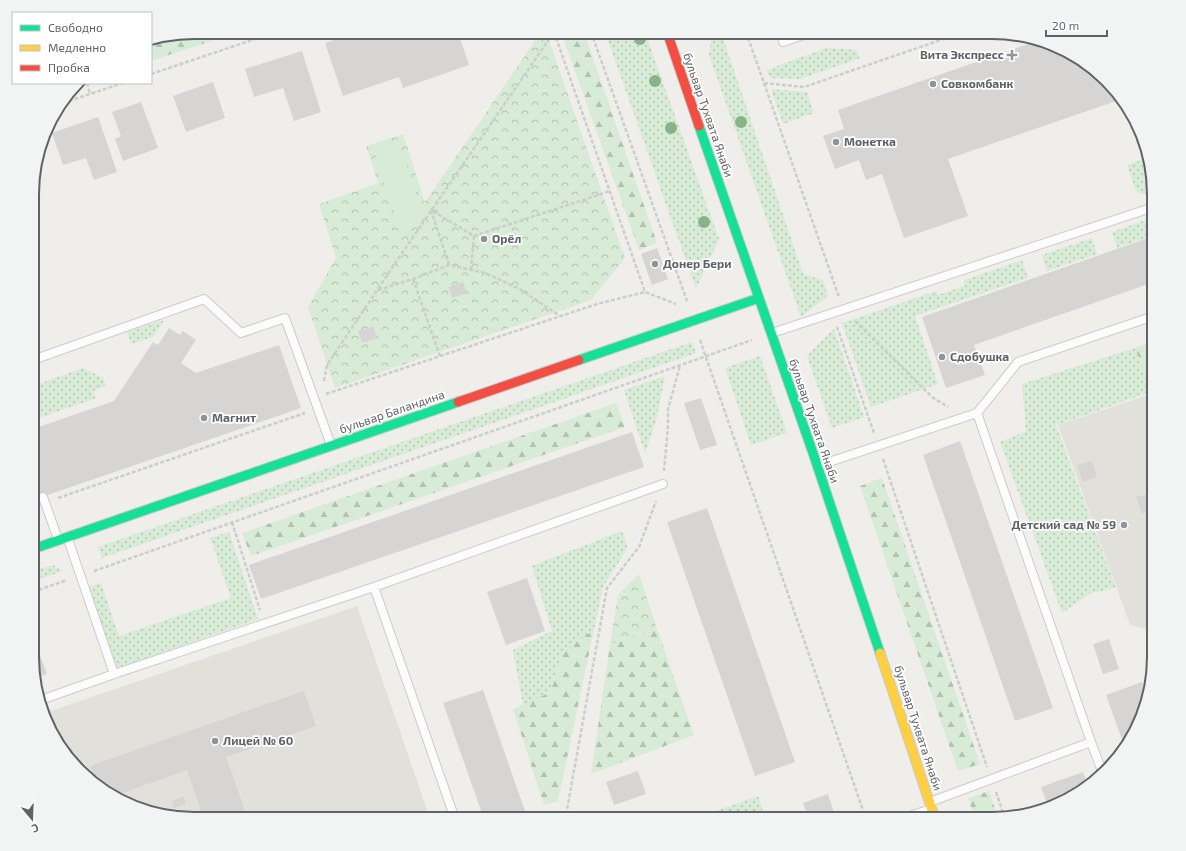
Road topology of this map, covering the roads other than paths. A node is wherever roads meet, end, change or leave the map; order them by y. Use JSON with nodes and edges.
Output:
{"nodes":[{"id":1,"x":669,"y":39,"type":"edge"},
{"id":2,"x":792,"y":39,"type":"edge"},
{"id":3,"x":783,"y":42,"type":"dead end"},
{"id":4,"x":1147,"y":209,"type":"edge"},
{"id":5,"x":759,"y":298,"type":"junction"},
{"id":6,"x":1147,"y":318,"type":"edge"},
{"id":7,"x":772,"y":334,"type":"junction"},
{"id":8,"x":39,"y":358,"type":"edge"},
{"id":9,"x":977,"y":413,"type":"junction"},
{"id":10,"x":331,"y":445,"type":"junction"},
{"id":11,"x":817,"y":466,"type":"junction"},
{"id":12,"x":663,"y":484,"type":"road end"},
{"id":13,"x":44,"y":499,"type":"road end"},
{"id":14,"x":63,"y":539,"type":"junction"},
{"id":15,"x":39,"y":547,"type":"edge"},
{"id":16,"x":374,"y":587,"type":"junction"},
{"id":17,"x":114,"y":674,"type":"junction"},
{"id":18,"x":45,"y":699,"type":"edge"},
{"id":19,"x":1091,"y":742,"type":"junction"},
{"id":20,"x":1101,"y":768,"type":"edge"},
{"id":21,"x":931,"y":805,"type":"junction"},
{"id":22,"x":453,"y":812,"type":"edge"},
{"id":23,"x":916,"y":812,"type":"edge"},
{"id":24,"x":933,"y":812,"type":"edge"}],
"edges":[{"from":1,"to":5,"type":"main road","name":"бульвар Тухвата Янаби"},
{"from":2,"to":3,"type":"lane"},
{"from":4,"to":7,"type":"lane"},
{"from":5,"to":7,"type":"main road","name":"бульвар Тухвата Янаби"},
{"from":5,"to":10,"type":"main road","name":"бульвар Баландина"},
{"from":6,"to":9,"type":"lane"},
{"from":7,"to":11,"type":"main road","name":"бульвар Тухвата Янаби"},
{"from":8,"to":10,"type":"lane"},
{"from":9,"to":11,"type":"lane"},
{"from":9,"to":19,"type":"lane"},
{"from":10,"to":14,"type":"main road","name":"бульвар Баландина"},
{"from":11,"to":21,"type":"main road","name":"бульвар Тухвата Янаби"},
{"from":12,"to":16,"type":"lane"},
{"from":13,"to":14,"type":"lane"},
{"from":14,"to":15,"type":"main road","name":"бульвар Баландина"},
{"from":14,"to":17,"type":"lane"},
{"from":16,"to":17,"type":"lane"},
{"from":16,"to":22,"type":"lane"},
{"from":17,"to":18,"type":"lane"},
{"from":19,"to":20,"type":"lane"},
{"from":19,"to":21,"type":"lane"},
{"from":21,"to":23,"type":"lane"},
{"from":21,"to":24,"type":"main road","name":"бульвар Тухвата Янаби"}]}
